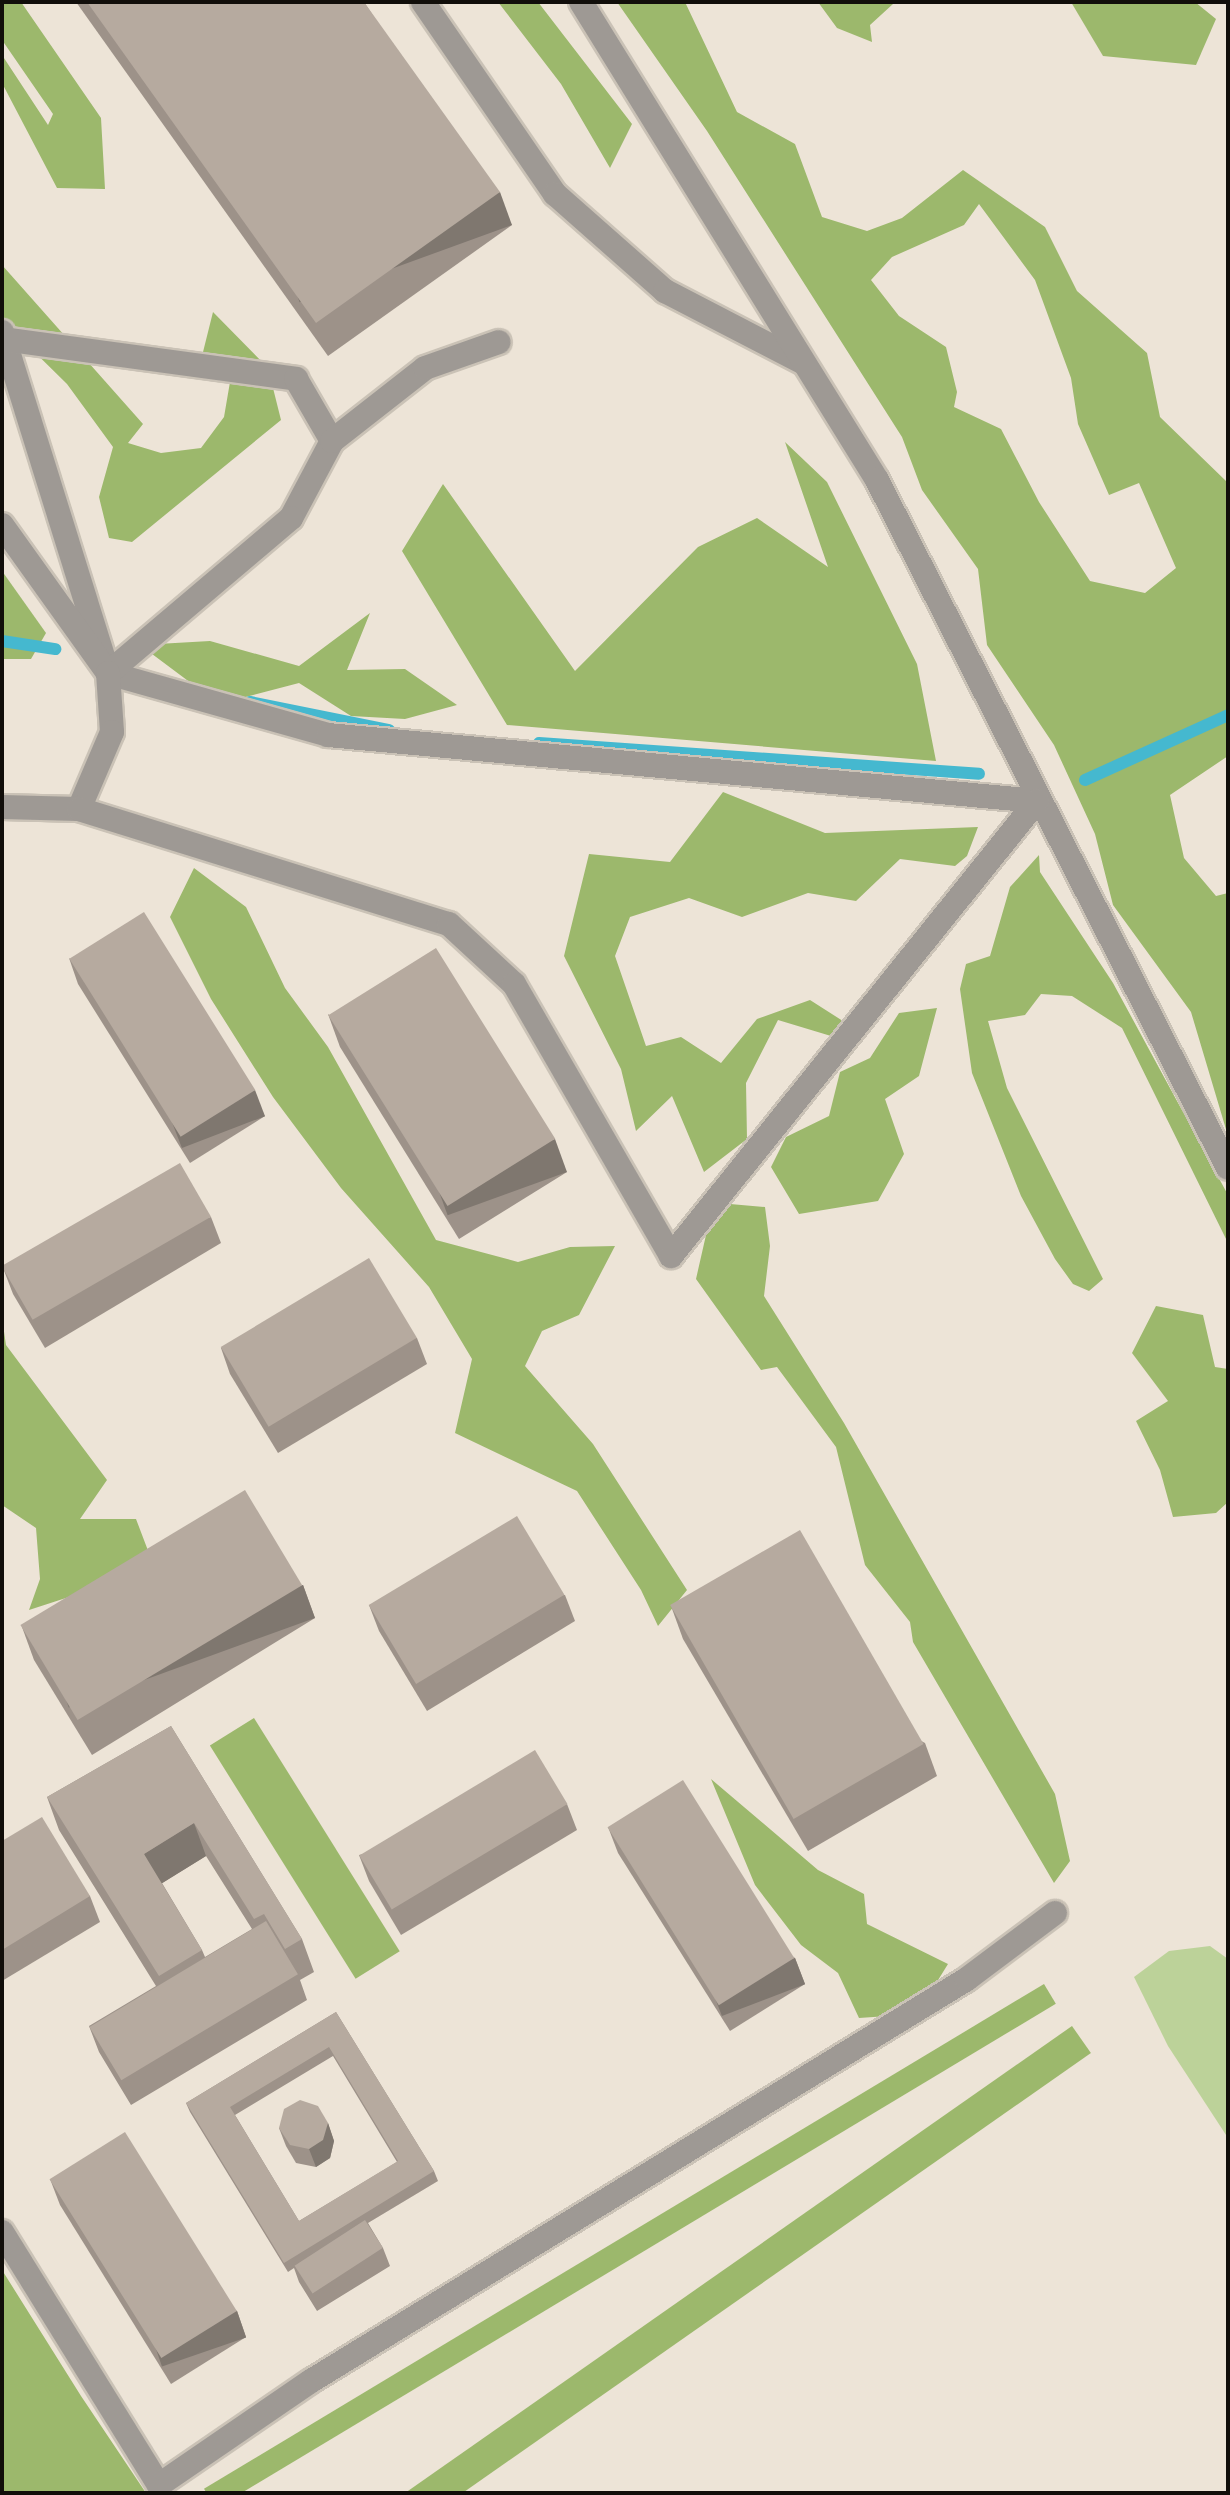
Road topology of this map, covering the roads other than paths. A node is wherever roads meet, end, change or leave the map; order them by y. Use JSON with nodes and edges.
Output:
{"nodes":[{"id":1,"x":423,"y":2,"type":"edge"},
{"id":2,"x":581,"y":2,"type":"edge"},
{"id":3,"x":3,"y":337,"type":"edge"},
{"id":4,"x":499,"y":342,"type":"dead end"},
{"id":5,"x":804,"y":364,"type":"junction"},
{"id":6,"x":332,"y":441,"type":"junction"},
{"id":7,"x":2,"y":525,"type":"edge"},
{"id":8,"x":108,"y":673,"type":"junction"},
{"id":9,"x":1037,"y":801,"type":"junction"},
{"id":10,"x":2,"y":807,"type":"edge"},
{"id":11,"x":79,"y":809,"type":"junction"},
{"id":12,"x":1228,"y":1168,"type":"edge"},
{"id":13,"x":1055,"y":1913,"type":"dead end"},
{"id":14,"x":2,"y":2232,"type":"edge"}],
"edges":[{"from":1,"to":5,"type":"lane"},
{"from":2,"to":5,"type":"lane"},
{"from":3,"to":6,"type":"lane"},
{"from":3,"to":8,"type":"lane"},
{"from":4,"to":6,"type":"lane"},
{"from":5,"to":9,"type":"lane"},
{"from":6,"to":8,"type":"lane"},
{"from":7,"to":8,"type":"lane"},
{"from":8,"to":9,"type":"lane"},
{"from":8,"to":11,"type":"lane"},
{"from":9,"to":11,"type":"lane"},
{"from":9,"to":12,"type":"lane"},
{"from":10,"to":11,"type":"lane"},
{"from":13,"to":14,"type":"lane"}]}
